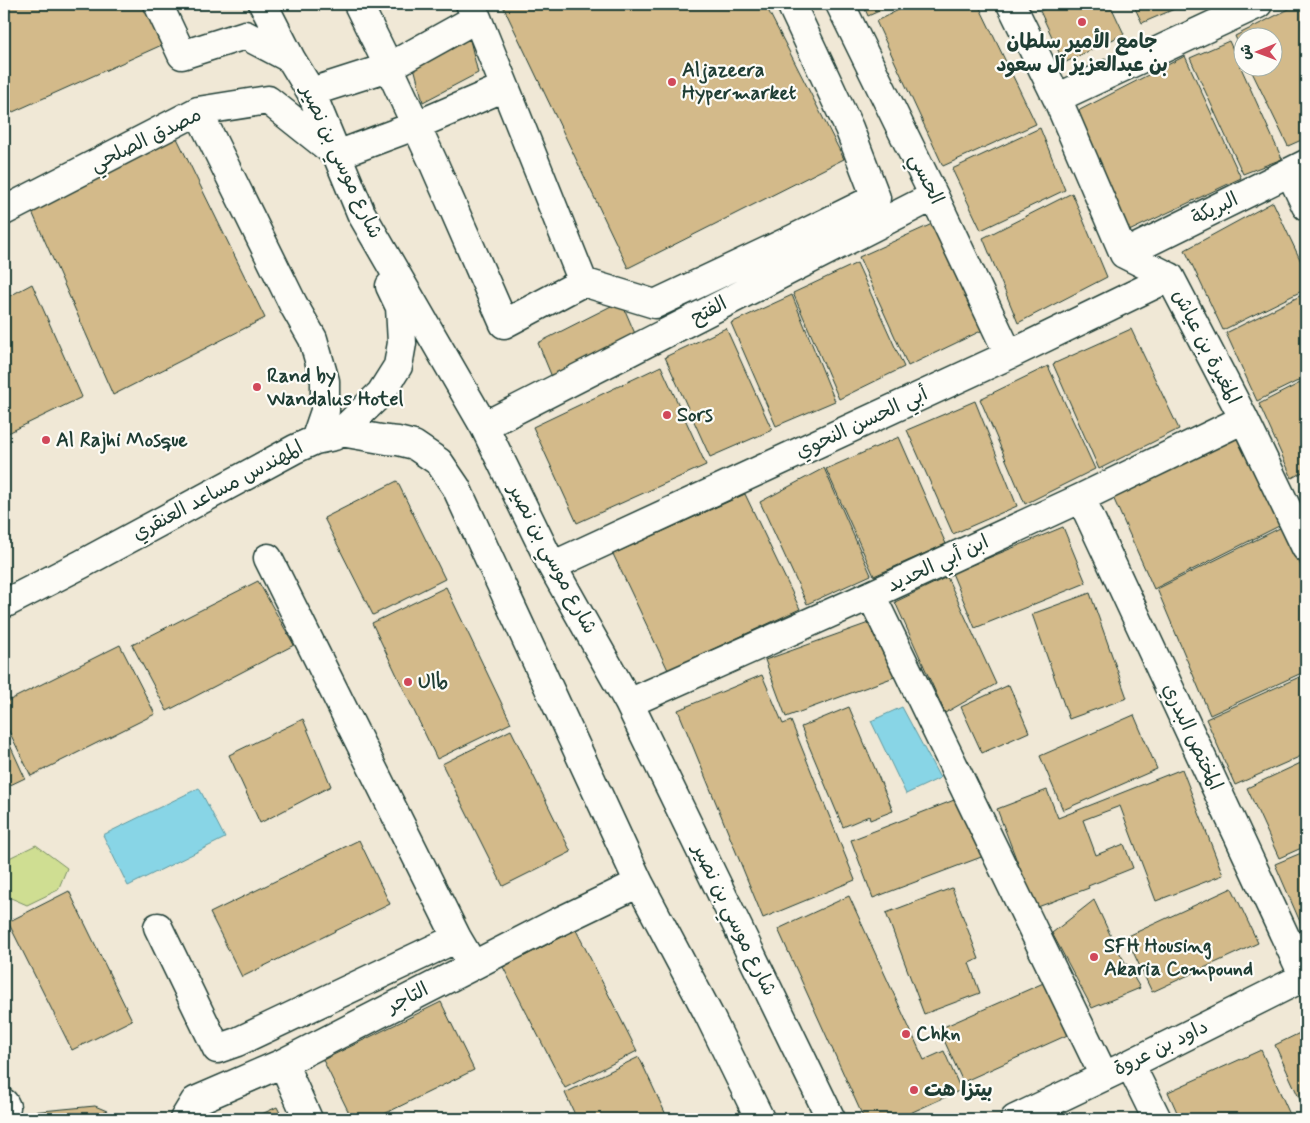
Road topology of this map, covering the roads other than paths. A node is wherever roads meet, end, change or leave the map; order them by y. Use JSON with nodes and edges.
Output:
{"nodes":[{"id":1,"x":158,"y":4,"type":"edge"},
{"id":2,"x":263,"y":4,"type":"edge"},
{"id":3,"x":358,"y":4,"type":"edge"},
{"id":4,"x":791,"y":4,"type":"edge"},
{"id":5,"x":840,"y":4,"type":"edge"},
{"id":6,"x":1011,"y":4,"type":"edge"},
{"id":7,"x":1258,"y":4,"type":"edge"},
{"id":8,"x":473,"y":11,"type":"edge"},
{"id":9,"x":291,"y":59,"type":"junction"},
{"id":10,"x":389,"y":67,"type":"junction"},
{"id":11,"x":505,"y":87,"type":"junction"},
{"id":12,"x":311,"y":92,"type":"junction"},
{"id":13,"x":1057,"y":98,"type":"junction"},
{"id":14,"x":198,"y":112,"type":"junction"},
{"id":15,"x":417,"y":125,"type":"junction"},
{"id":16,"x":337,"y":155,"type":"junction"},
{"id":17,"x":1298,"y":168,"type":"edge"},
{"id":18,"x":934,"y":196,"type":"junction"},
{"id":19,"x":1306,"y":206,"type":"edge"},
{"id":20,"x":4,"y":211,"type":"edge"},
{"id":21,"x":361,"y":213,"type":"junction"},
{"id":22,"x":1124,"y":254,"type":"junction"},
{"id":23,"x":1170,"y":276,"type":"junction"},
{"id":24,"x":583,"y":282,"type":"junction"},
{"id":25,"x":1009,"y":355,"type":"junction"},
{"id":26,"x":1244,"y":419,"type":"junction"},
{"id":27,"x":484,"y":426,"type":"junction"},
{"id":28,"x":341,"y":432,"type":"junction"},
{"id":29,"x":315,"y":440,"type":"junction"},
{"id":30,"x":1081,"y":498,"type":"junction"},
{"id":31,"x":1306,"y":548,"type":"edge"},
{"id":32,"x":268,"y":558,"type":"dead end"},
{"id":33,"x":552,"y":566,"type":"junction"},
{"id":34,"x":870,"y":595,"type":"junction"},
{"id":35,"x":4,"y":604,"type":"edge"},
{"id":36,"x":629,"y":703,"type":"junction"},
{"id":37,"x":639,"y":883,"type":"junction"},
{"id":38,"x":158,"y":927,"type":"dead end"},
{"id":39,"x":457,"y":938,"type":"junction"},
{"id":40,"x":473,"y":965,"type":"junction"},
{"id":41,"x":1305,"y":976,"type":"edge"},
{"id":42,"x":283,"y":1063,"type":"junction"},
{"id":43,"x":1130,"y":1064,"type":"junction"},
{"id":44,"x":1104,"y":1076,"type":"junction"},
{"id":45,"x":184,"y":1119,"type":"edge"},
{"id":46,"x":308,"y":1119,"type":"edge"},
{"id":47,"x":760,"y":1119,"type":"edge"},
{"id":48,"x":831,"y":1119,"type":"edge"},
{"id":49,"x":1015,"y":1119,"type":"edge"},
{"id":50,"x":1157,"y":1119,"type":"edge"}],
"edges":[{"from":1,"to":9,"type":"street"},
{"from":2,"to":9,"type":"street","name":"شارع موسي بن نصير"},
{"from":3,"to":10,"type":"street"},
{"from":4,"to":24,"type":"street"},
{"from":5,"to":18,"type":"street","name":"الحسي"},
{"from":6,"to":13,"type":"street"},
{"from":7,"to":13,"type":"street"},
{"from":8,"to":10,"type":"street"},
{"from":8,"to":11,"type":"street"},
{"from":9,"to":12,"type":"street","name":"شارع موسي بن نصير"},
{"from":10,"to":12,"type":"street"},
{"from":10,"to":15,"type":"street"},
{"from":11,"to":15,"type":"street"},
{"from":11,"to":24,"type":"street"},
{"from":12,"to":16,"type":"street","name":"شارع موسي بن نصير"},
{"from":13,"to":22,"type":"street"},
{"from":14,"to":16,"type":"street","name":"مصدق الصلحي"},
{"from":14,"to":20,"type":"street","name":"مصدق الصلحي"},
{"from":14,"to":29,"type":"street"},
{"from":15,"to":16,"type":"street"},
{"from":15,"to":24,"type":"street"},
{"from":16,"to":21,"type":"street","name":"شارع موسي بن نصير"},
{"from":17,"to":19,"type":"street"},
{"from":17,"to":22,"type":"street","name":"البريكة"},
{"from":18,"to":25,"type":"street","name":"الحسي"},
{"from":18,"to":27,"type":"street","name":"الفتح"},
{"from":21,"to":27,"type":"street","name":"شارع موسي بن نصير"},
{"from":21,"to":28,"type":"street"},
{"from":22,"to":23,"type":"street","name":"المغيرة بن عياش"},
{"from":23,"to":25,"type":"street","name":"أبي الحسن النحوي"},
{"from":23,"to":26,"type":"street","name":"المغيرة بن عياش"},
{"from":25,"to":33,"type":"street","name":"أبي الحسن النحوي"},
{"from":26,"to":30,"type":"street","name":"ابن أبي الحديد"},
{"from":26,"to":31,"type":"street","name":"المغيرة بن عياش"},
{"from":27,"to":33,"type":"street","name":"شارع موسي بن نصير"},
{"from":28,"to":29,"type":"street","name":"المهندس مساعد العنقري"},
{"from":28,"to":37,"type":"street","name":"المهندس مساعد العنقري"},
{"from":29,"to":35,"type":"street","name":"المهندس مساعد العنقري"},
{"from":30,"to":34,"type":"street","name":"ابن أبي الحديد"},
{"from":30,"to":41,"type":"street","name":"المختص البدري"},
{"from":32,"to":39,"type":"street"},
{"from":33,"to":36,"type":"street","name":"شارع موسي بن نصير"},
{"from":34,"to":36,"type":"street","name":"ابن أبي الحديد"},
{"from":34,"to":44,"type":"street"},
{"from":36,"to":48,"type":"street","name":"شارع موسي بن نصير"},
{"from":37,"to":40,"type":"street","name":"التاجر"},
{"from":37,"to":47,"type":"street"},
{"from":38,"to":39,"type":"street"},
{"from":39,"to":40,"type":"street"},
{"from":40,"to":42,"type":"street","name":"التاجر"},
{"from":41,"to":43,"type":"street","name":"داود بن عروة"},
{"from":42,"to":45,"type":"street","name":"التاجر"},
{"from":42,"to":46,"type":"street"},
{"from":43,"to":44,"type":"street","name":"داود بن عروة"},
{"from":43,"to":50,"type":"street"},
{"from":44,"to":49,"type":"street","name":"داود بن عروة"}]}
